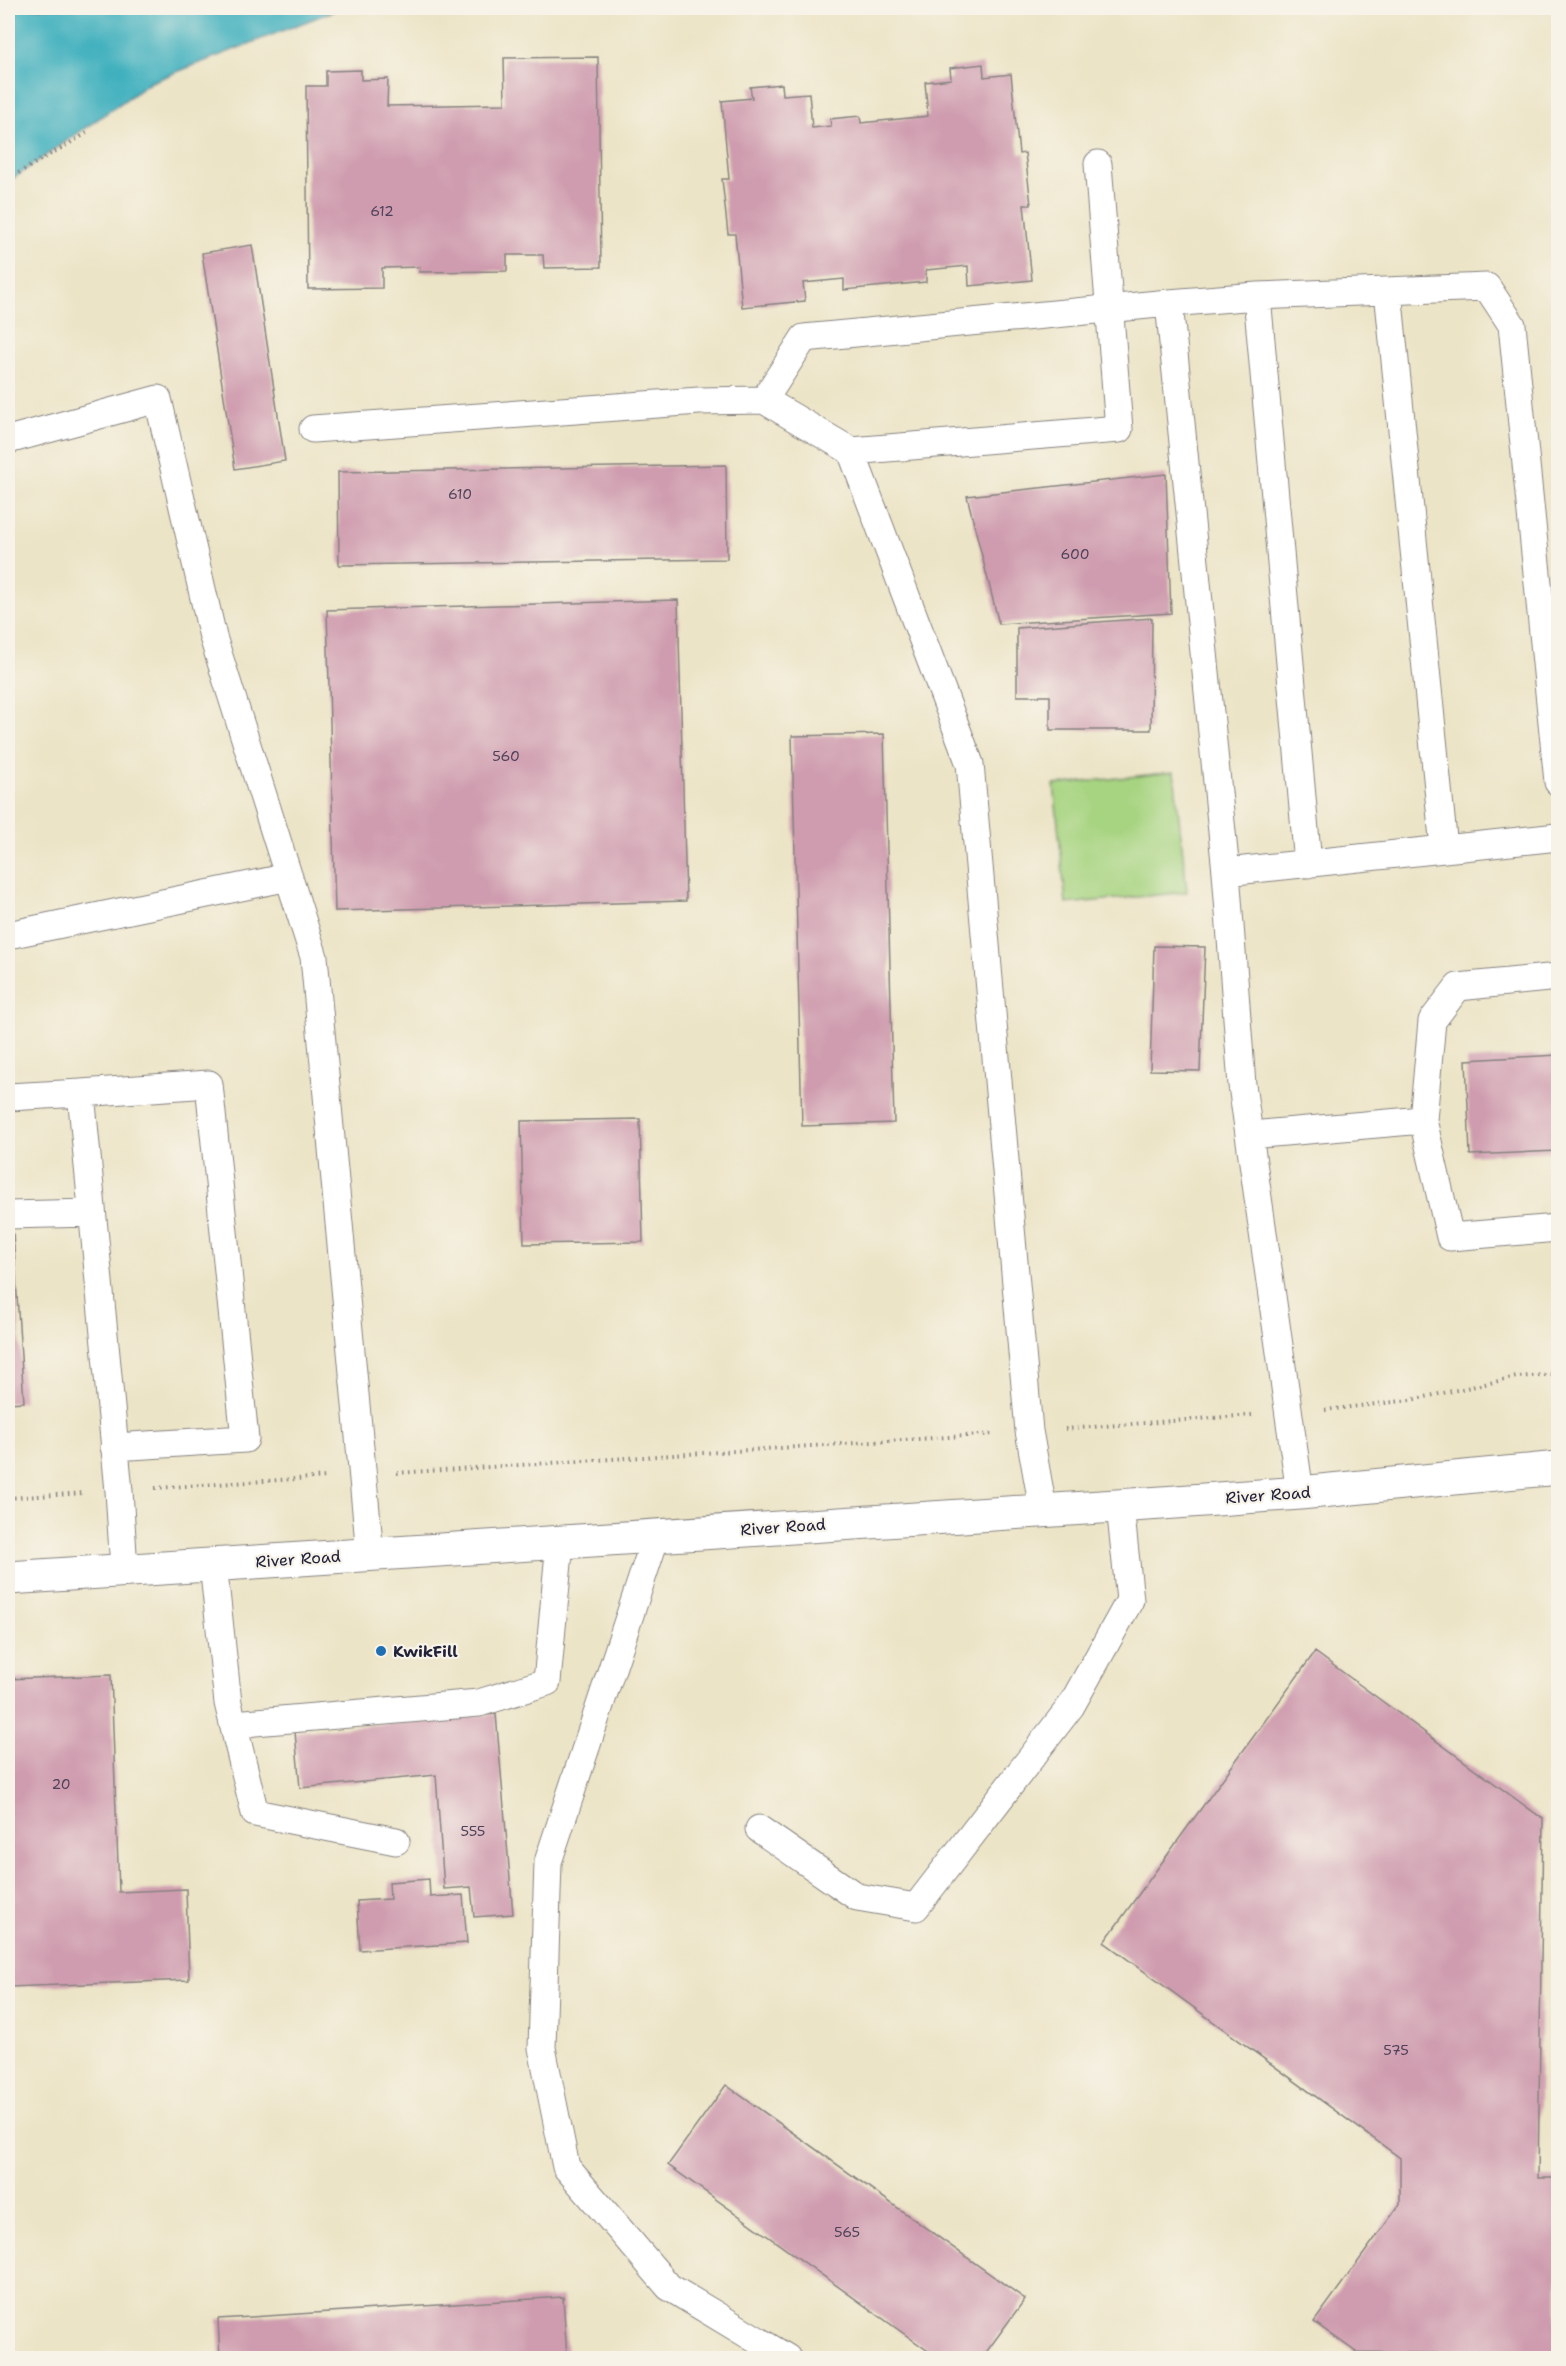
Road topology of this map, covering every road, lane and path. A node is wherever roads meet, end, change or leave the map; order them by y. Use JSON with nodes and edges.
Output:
{"nodes":[{"id":1,"x":87,"y":133,"type":"dead end"},
{"id":2,"x":1098,"y":164,"type":"dead end"},
{"id":3,"x":8,"y":179,"type":"edge"},
{"id":4,"x":1388,"y":291,"type":"junction"},
{"id":5,"x":1257,"y":296,"type":"junction"},
{"id":6,"x":1169,"y":303,"type":"junction"},
{"id":7,"x":1109,"y":307,"type":"junction"},
{"id":8,"x":764,"y":400,"type":"junction"},
{"id":9,"x":313,"y":429,"type":"dead end"},
{"id":10,"x":8,"y":440,"type":"edge"},
{"id":11,"x":851,"y":452,"type":"junction"},
{"id":12,"x":1558,"y":782,"type":"edge"},
{"id":13,"x":1558,"y":837,"type":"edge"},
{"id":14,"x":1444,"y":848,"type":"junction"},
{"id":15,"x":1308,"y":864,"type":"junction"},
{"id":16,"x":1226,"y":872,"type":"junction"},
{"id":17,"x":289,"y":877,"type":"junction"},
{"id":18,"x":8,"y":935,"type":"edge"},
{"id":19,"x":1558,"y":977,"type":"edge"},
{"id":20,"x":81,"y":1094,"type":"junction"},
{"id":21,"x":8,"y":1097,"type":"edge"},
{"id":22,"x":1423,"y":1120,"type":"junction"},
{"id":23,"x":1250,"y":1135,"type":"junction"},
{"id":24,"x":92,"y":1213,"type":"junction"},
{"id":25,"x":8,"y":1215,"type":"edge"},
{"id":26,"x":1558,"y":1228,"type":"edge"},
{"id":27,"x":1558,"y":1374,"type":"edge"},
{"id":28,"x":1349,"y":1409,"type":"dead end"},
{"id":29,"x":1264,"y":1414,"type":"dead end"},
{"id":30,"x":1066,"y":1428,"type":"dead end"},
{"id":31,"x":1000,"y":1433,"type":"dead end"},
{"id":32,"x":114,"y":1447,"type":"junction"},
{"id":33,"x":1558,"y":1468,"type":"edge"},
{"id":34,"x":429,"y":1471,"type":"dead end"},
{"id":35,"x":320,"y":1477,"type":"dead end"},
{"id":36,"x":169,"y":1487,"type":"dead end"},
{"id":37,"x":1300,"y":1493,"type":"junction"},
{"id":38,"x":64,"y":1494,"type":"dead end"},
{"id":39,"x":8,"y":1498,"type":"edge"},
{"id":40,"x":1120,"y":1506,"type":"junction"},
{"id":41,"x":1043,"y":1509,"type":"junction"},
{"id":42,"x":656,"y":1536,"type":"junction"},
{"id":43,"x":560,"y":1541,"type":"junction"},
{"id":44,"x":370,"y":1554,"type":"junction"},
{"id":45,"x":213,"y":1564,"type":"junction"},
{"id":46,"x":124,"y":1569,"type":"junction"},
{"id":47,"x":8,"y":1578,"type":"edge"},
{"id":48,"x":233,"y":1724,"type":"junction"},
{"id":49,"x":759,"y":1829,"type":"dead end"},
{"id":50,"x":396,"y":1841,"type":"dead end"},
{"id":51,"x":788,"y":2358,"type":"edge"}],
"edges":[{"from":1,"to":3,"type":"path"},
{"from":2,"to":7,"type":"lane"},
{"from":4,"to":5,"type":"lane"},
{"from":4,"to":12,"type":"lane"},
{"from":4,"to":14,"type":"lane"},
{"from":5,"to":6,"type":"lane"},
{"from":5,"to":15,"type":"lane"},
{"from":6,"to":7,"type":"lane"},
{"from":6,"to":16,"type":"lane"},
{"from":7,"to":8,"type":"lane"},
{"from":7,"to":11,"type":"lane"},
{"from":8,"to":9,"type":"lane"},
{"from":8,"to":11,"type":"lane"},
{"from":10,"to":17,"type":"lane"},
{"from":11,"to":41,"type":"lane"},
{"from":13,"to":14,"type":"lane"},
{"from":14,"to":15,"type":"lane"},
{"from":15,"to":16,"type":"lane"},
{"from":16,"to":23,"type":"lane"},
{"from":17,"to":18,"type":"lane"},
{"from":17,"to":44,"type":"lane"},
{"from":19,"to":22,"type":"lane"},
{"from":20,"to":21,"type":"lane"},
{"from":20,"to":24,"type":"lane"},
{"from":20,"to":32,"type":"lane"},
{"from":22,"to":23,"type":"lane"},
{"from":22,"to":26,"type":"lane"},
{"from":23,"to":37,"type":"lane"},
{"from":24,"to":25,"type":"lane"},
{"from":24,"to":32,"type":"lane"},
{"from":27,"to":28,"type":"path"},
{"from":29,"to":30,"type":"path"},
{"from":31,"to":34,"type":"path"},
{"from":32,"to":46,"type":"lane"},
{"from":33,"to":37,"type":"main road","name":"River Road"},
{"from":35,"to":36,"type":"path"},
{"from":37,"to":40,"type":"main road","name":"River Road"},
{"from":38,"to":39,"type":"path"},
{"from":40,"to":41,"type":"main road","name":"River Road"},
{"from":40,"to":49,"type":"lane"},
{"from":41,"to":42,"type":"main road","name":"River Road"},
{"from":42,"to":43,"type":"main road","name":"River Road"},
{"from":42,"to":51,"type":"lane"},
{"from":43,"to":44,"type":"main road","name":"River Road"},
{"from":43,"to":48,"type":"lane"},
{"from":44,"to":45,"type":"main road","name":"River Road"},
{"from":45,"to":46,"type":"main road","name":"River Road"},
{"from":45,"to":48,"type":"lane"},
{"from":46,"to":47,"type":"main road","name":"River Road"},
{"from":48,"to":50,"type":"lane"}]}
